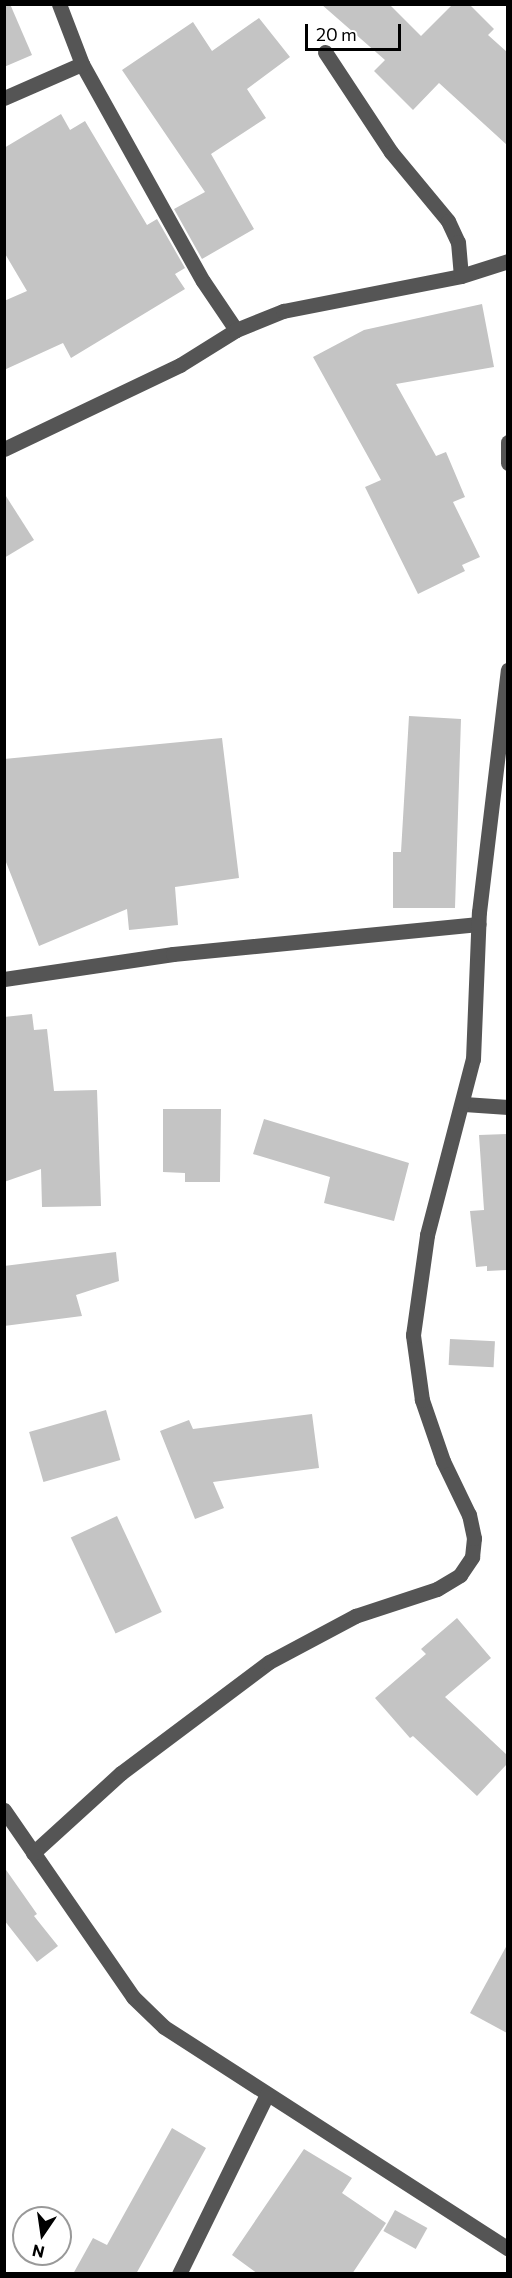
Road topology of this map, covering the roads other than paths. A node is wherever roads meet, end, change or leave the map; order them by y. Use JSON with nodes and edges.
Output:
{"nodes":[{"id":1,"x":59,"y":4,"type":"edge"},
{"id":2,"x":325,"y":52,"type":"dead end"},
{"id":3,"x":82,"y":64,"type":"junction"},
{"id":4,"x":4,"y":98,"type":"edge"},
{"id":5,"x":507,"y":261,"type":"edge"},
{"id":6,"x":460,"y":276,"type":"junction"},
{"id":7,"x":236,"y":330,"type":"junction"},
{"id":8,"x":507,"y":442,"type":"edge"},
{"id":9,"x":4,"y":449,"type":"edge"},
{"id":10,"x":507,"y":463,"type":"edge"},
{"id":11,"x":507,"y":669,"type":"edge"},
{"id":12,"x":479,"y":924,"type":"junction"},
{"id":13,"x":4,"y":979,"type":"edge"},
{"id":14,"x":464,"y":1104,"type":"junction"},
{"id":15,"x":507,"y":1107,"type":"edge"},
{"id":16,"x":4,"y":1810,"type":"edge"},
{"id":17,"x":33,"y":1853,"type":"junction"},
{"id":18,"x":267,"y":2094,"type":"junction"},
{"id":19,"x":507,"y":2249,"type":"edge"},
{"id":20,"x":179,"y":2274,"type":"edge"}],
"edges":[{"from":1,"to":3,"type":"street"},
{"from":2,"to":6,"type":"street"},
{"from":3,"to":4,"type":"street"},
{"from":3,"to":7,"type":"street"},
{"from":5,"to":6,"type":"street"},
{"from":6,"to":7,"type":"street"},
{"from":7,"to":9,"type":"street"},
{"from":8,"to":10,"type":"street"},
{"from":11,"to":12,"type":"street"},
{"from":12,"to":13,"type":"street"},
{"from":12,"to":14,"type":"street"},
{"from":14,"to":15,"type":"street"},
{"from":14,"to":17,"type":"street"},
{"from":16,"to":17,"type":"street"},
{"from":17,"to":18,"type":"street"},
{"from":18,"to":19,"type":"street"},
{"from":18,"to":20,"type":"street"}]}
